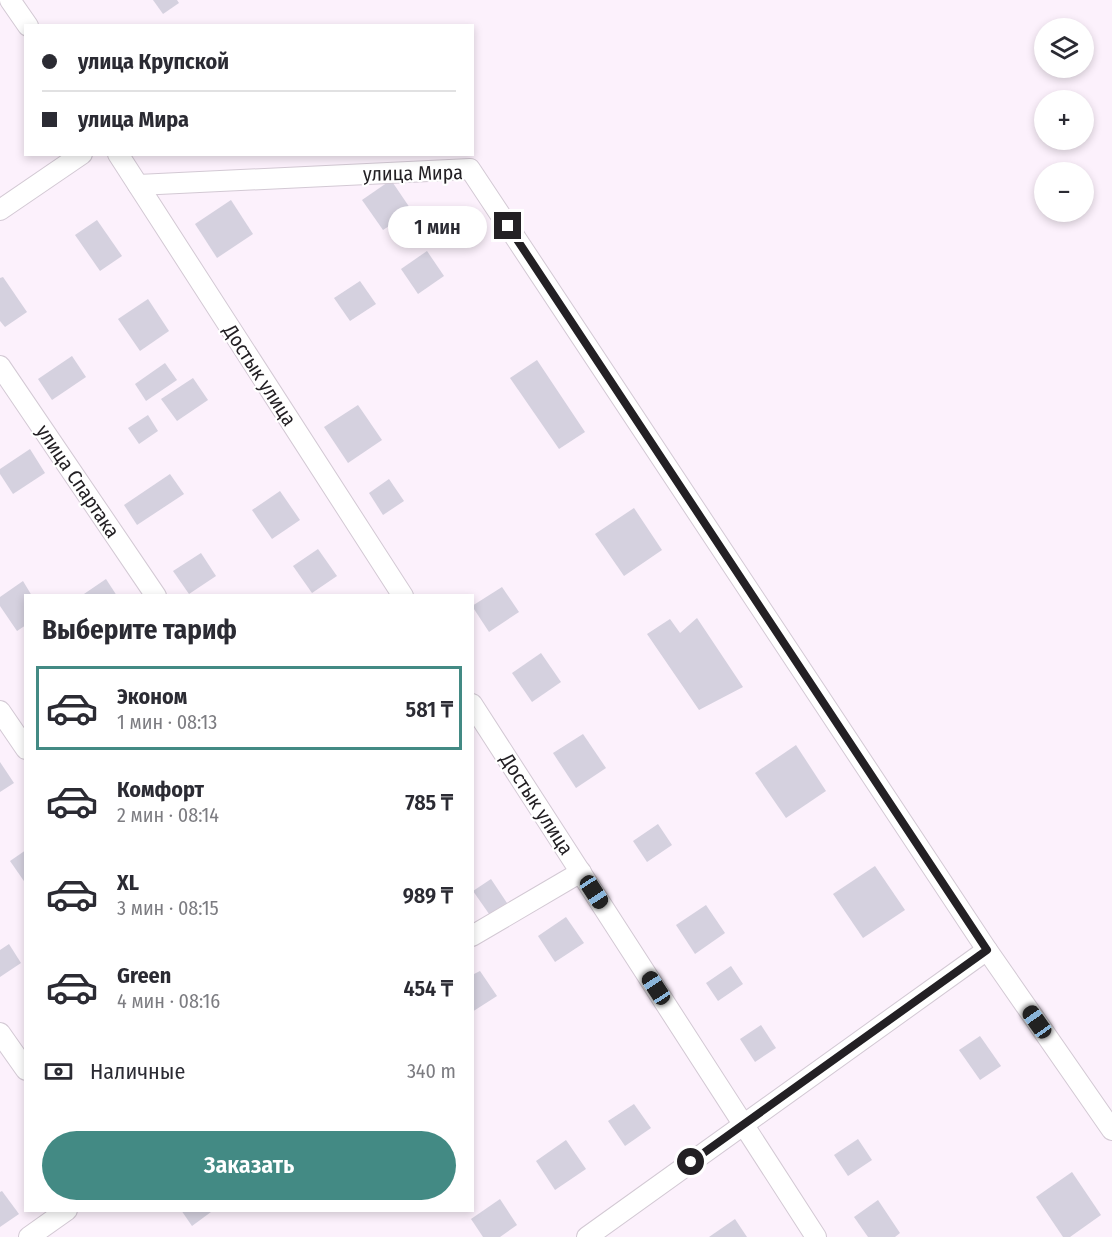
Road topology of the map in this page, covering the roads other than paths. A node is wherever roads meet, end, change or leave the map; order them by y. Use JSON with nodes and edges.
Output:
{"nodes":[{"id":1,"x":10,"y":0,"type":"edge"},
{"id":2,"x":27,"y":24,"type":"edge"},
{"id":3,"x":79,"y":156,"type":"edge"},
{"id":4,"x":119,"y":156,"type":"edge"},
{"id":5,"x":138,"y":185,"type":"junction"},
{"id":6,"x":0,"y":210,"type":"edge"},
{"id":7,"x":0,"y":366,"type":"edge"},
{"id":8,"x":155,"y":594,"type":"edge"},
{"id":9,"x":402,"y":594,"type":"edge"},
{"id":10,"x":474,"y":707,"type":"edge"},
{"id":11,"x":0,"y":711,"type":"edge"},
{"id":12,"x":24,"y":746,"type":"edge"},
{"id":13,"x":581,"y":872,"type":"junction"},
{"id":14,"x":474,"y":935,"type":"edge"},
{"id":15,"x":987,"y":950,"type":"junction"},
{"id":16,"x":0,"y":1033,"type":"edge"},
{"id":17,"x":24,"y":1067,"type":"edge"},
{"id":18,"x":744,"y":1124,"type":"junction"},
{"id":19,"x":1112,"y":1130,"type":"edge"},
{"id":20,"x":64,"y":1212,"type":"edge"},
{"id":21,"x":29,"y":1237,"type":"edge"},
{"id":22,"x":587,"y":1237,"type":"edge"},
{"id":23,"x":816,"y":1237,"type":"edge"}],
"edges":[{"from":1,"to":2,"type":"street"},
{"from":3,"to":6,"type":"street"},
{"from":4,"to":5,"type":"street","name":"Достык улица"},
{"from":5,"to":9,"type":"street","name":"Достык улица"},
{"from":5,"to":15,"type":"street","name":"улица Мира"},
{"from":7,"to":8,"type":"street","name":"улица Спартака"},
{"from":10,"to":13,"type":"street","name":"Достык улица"},
{"from":11,"to":12,"type":"street"},
{"from":13,"to":14,"type":"street"},
{"from":13,"to":18,"type":"street","name":"Достык улица"},
{"from":15,"to":18,"type":"street"},
{"from":15,"to":19,"type":"street","name":"улица Мира"},
{"from":16,"to":17,"type":"street"},
{"from":18,"to":22,"type":"street"},
{"from":18,"to":23,"type":"street","name":"Достык улица"},
{"from":20,"to":21,"type":"street"}]}
